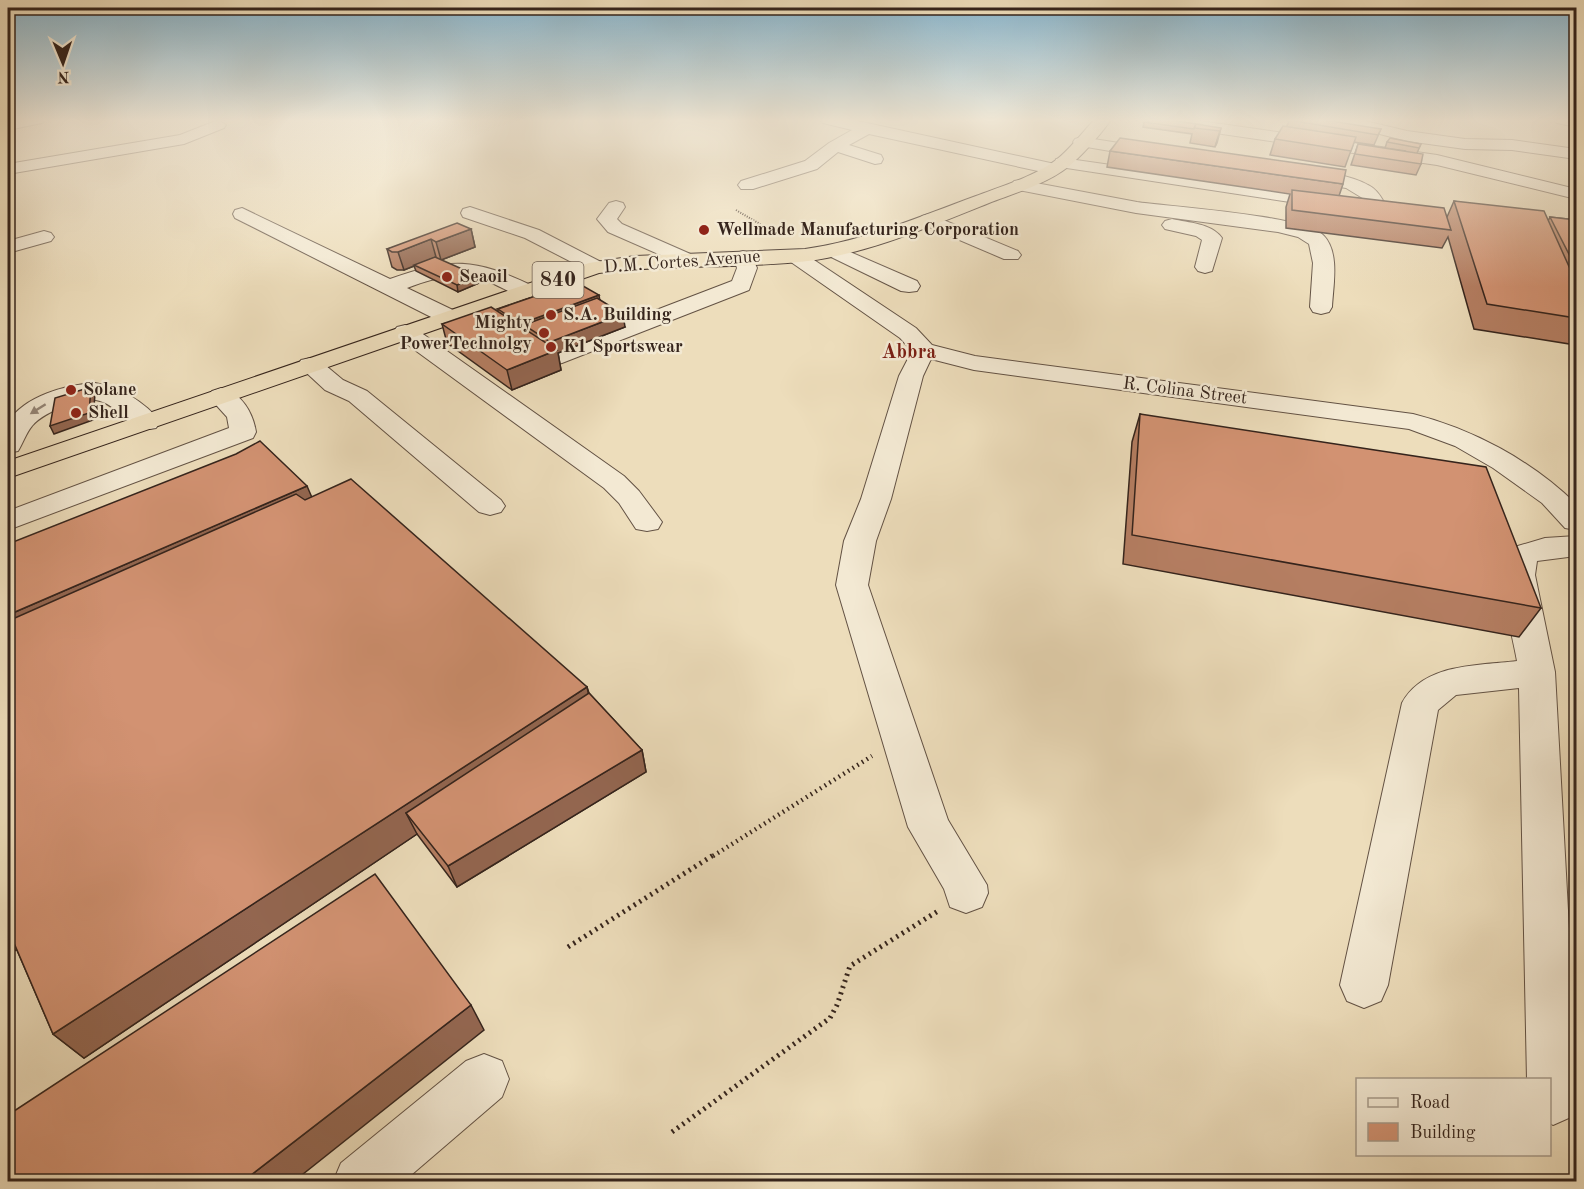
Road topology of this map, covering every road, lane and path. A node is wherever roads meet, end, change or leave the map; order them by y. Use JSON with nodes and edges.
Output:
{"nodes":[{"id":1,"x":777,"y":175,"type":"edge"},
{"id":2,"x":1039,"y":175,"type":"edge"},
{"id":3,"x":1128,"y":175,"type":"edge"},
{"id":4,"x":1301,"y":175,"type":"edge"},
{"id":5,"x":1500,"y":175,"type":"edge"},
{"id":6,"x":747,"y":185,"type":"dead end"},
{"id":7,"x":1020,"y":185,"type":"junction"},
{"id":8,"x":1576,"y":194,"type":"edge"},
{"id":9,"x":616,"y":207,"type":"dead end"},
{"id":10,"x":1136,"y":207,"type":"junction"},
{"id":11,"x":736,"y":210,"type":"dead end"},
{"id":12,"x":470,"y":213,"type":"dead end"},
{"id":13,"x":242,"y":214,"type":"dead end"},
{"id":14,"x":929,"y":220,"type":"junction"},
{"id":15,"x":44,"y":237,"type":"dead end"},
{"id":16,"x":8,"y":247,"type":"edge"},
{"id":17,"x":834,"y":251,"type":"junction"},
{"id":18,"x":1011,"y":255,"type":"dead end"},
{"id":19,"x":795,"y":256,"type":"junction"},
{"id":20,"x":743,"y":257,"type":"junction"},
{"id":21,"x":688,"y":260,"type":"junction"},
{"id":22,"x":596,"y":267,"type":"junction"},
{"id":23,"x":1205,"y":267,"type":"dead end"},
{"id":24,"x":909,"y":286,"type":"dead end"},
{"id":25,"x":388,"y":287,"type":"junction"},
{"id":26,"x":525,"y":291,"type":"junction"},
{"id":27,"x":1320,"y":307,"type":"dead end"},
{"id":28,"x":449,"y":317,"type":"junction"},
{"id":29,"x":405,"y":332,"type":"junction"},
{"id":30,"x":924,"y":350,"type":"junction"},
{"id":31,"x":553,"y":358,"type":"edge"},
{"id":32,"x":310,"y":365,"type":"junction"},
{"id":33,"x":221,"y":396,"type":"junction"},
{"id":34,"x":147,"y":422,"type":"junction"},
{"id":35,"x":9,"y":443,"type":"edge"},
{"id":36,"x":8,"y":470,"type":"edge"},
{"id":37,"x":490,"y":506,"type":"dead end"},
{"id":38,"x":8,"y":521,"type":"edge"},
{"id":39,"x":1576,"y":521,"type":"edge"},
{"id":40,"x":647,"y":522,"type":"dead end"},
{"id":41,"x":1576,"y":546,"type":"edge"},
{"id":42,"x":1537,"y":672,"type":"junction"},
{"id":43,"x":900,"y":739,"type":"junction"},
{"id":44,"x":966,"y":893,"type":"joint"},
{"id":45,"x":568,"y":947,"type":"dead end"},
{"id":46,"x":1364,"y":986,"type":"dead end"},
{"id":47,"x":484,"y":1078,"type":"dead end"},
{"id":48,"x":1553,"y":1099,"type":"dead end"},
{"id":49,"x":672,"y":1132,"type":"dead end"},
{"id":50,"x":360,"y":1182,"type":"edge"}],
"edges":[{"from":1,"to":6,"type":"street"},
{"from":2,"to":7,"type":"highway","name":"D.M. Cortes Avenue","number":"840"},
{"from":3,"to":4,"type":"street"},
{"from":5,"to":8,"type":"street"},
{"from":7,"to":10,"type":"street"},
{"from":7,"to":14,"type":"highway","name":"D.M. Cortes Avenue","number":"840"},
{"from":9,"to":21,"type":"street"},
{"from":10,"to":23,"type":"street"},
{"from":10,"to":27,"type":"street"},
{"from":11,"to":19,"type":"path"},
{"from":12,"to":22,"type":"street"},
{"from":13,"to":25,"type":"street"},
{"from":14,"to":17,"type":"highway","name":"D.M. Cortes Avenue","number":"840"},
{"from":14,"to":18,"type":"street"},
{"from":15,"to":16,"type":"street"},
{"from":17,"to":19,"type":"highway","name":"D.M. Cortes Avenue","number":"840"},
{"from":17,"to":24,"type":"street"},
{"from":19,"to":20,"type":"highway","name":"D.M. Cortes Avenue","number":"840"},
{"from":19,"to":30,"type":"street","name":"R. Colina Street"},
{"from":20,"to":21,"type":"highway","name":"D.M. Cortes Avenue","number":"840"},
{"from":20,"to":31,"type":"street"},
{"from":21,"to":22,"type":"highway","name":"D.M. Cortes Avenue","number":"840"},
{"from":22,"to":26,"type":"highway","name":"D.M. Cortes Avenue","number":"840"},
{"from":25,"to":26,"type":"street"},
{"from":25,"to":28,"type":"street"},
{"from":26,"to":28,"type":"highway","name":"D.M. Cortes Avenue","number":"840"},
{"from":28,"to":29,"type":"highway","name":"D.M. Cortes Avenue","number":"840"},
{"from":29,"to":32,"type":"highway","name":"D.M. Cortes Avenue","number":"840"},
{"from":29,"to":40,"type":"street"},
{"from":30,"to":39,"type":"street","name":"R. Colina Street"},
{"from":30,"to":43,"type":"street"},
{"from":32,"to":33,"type":"highway","name":"D.M. Cortes Avenue","number":"840"},
{"from":32,"to":37,"type":"street"},
{"from":33,"to":34,"type":"highway","name":"D.M. Cortes Avenue","number":"840"},
{"from":33,"to":38,"type":"street"},
{"from":34,"to":35,"type":"street"},
{"from":34,"to":36,"type":"highway","name":"D.M. Cortes Avenue","number":"840"},
{"from":41,"to":42,"type":"street"},
{"from":42,"to":46,"type":"street"},
{"from":42,"to":48,"type":"street"},
{"from":43,"to":44,"type":"street"},
{"from":43,"to":45,"type":"path"},
{"from":44,"to":49,"type":"path"},
{"from":47,"to":50,"type":"street"}]}
